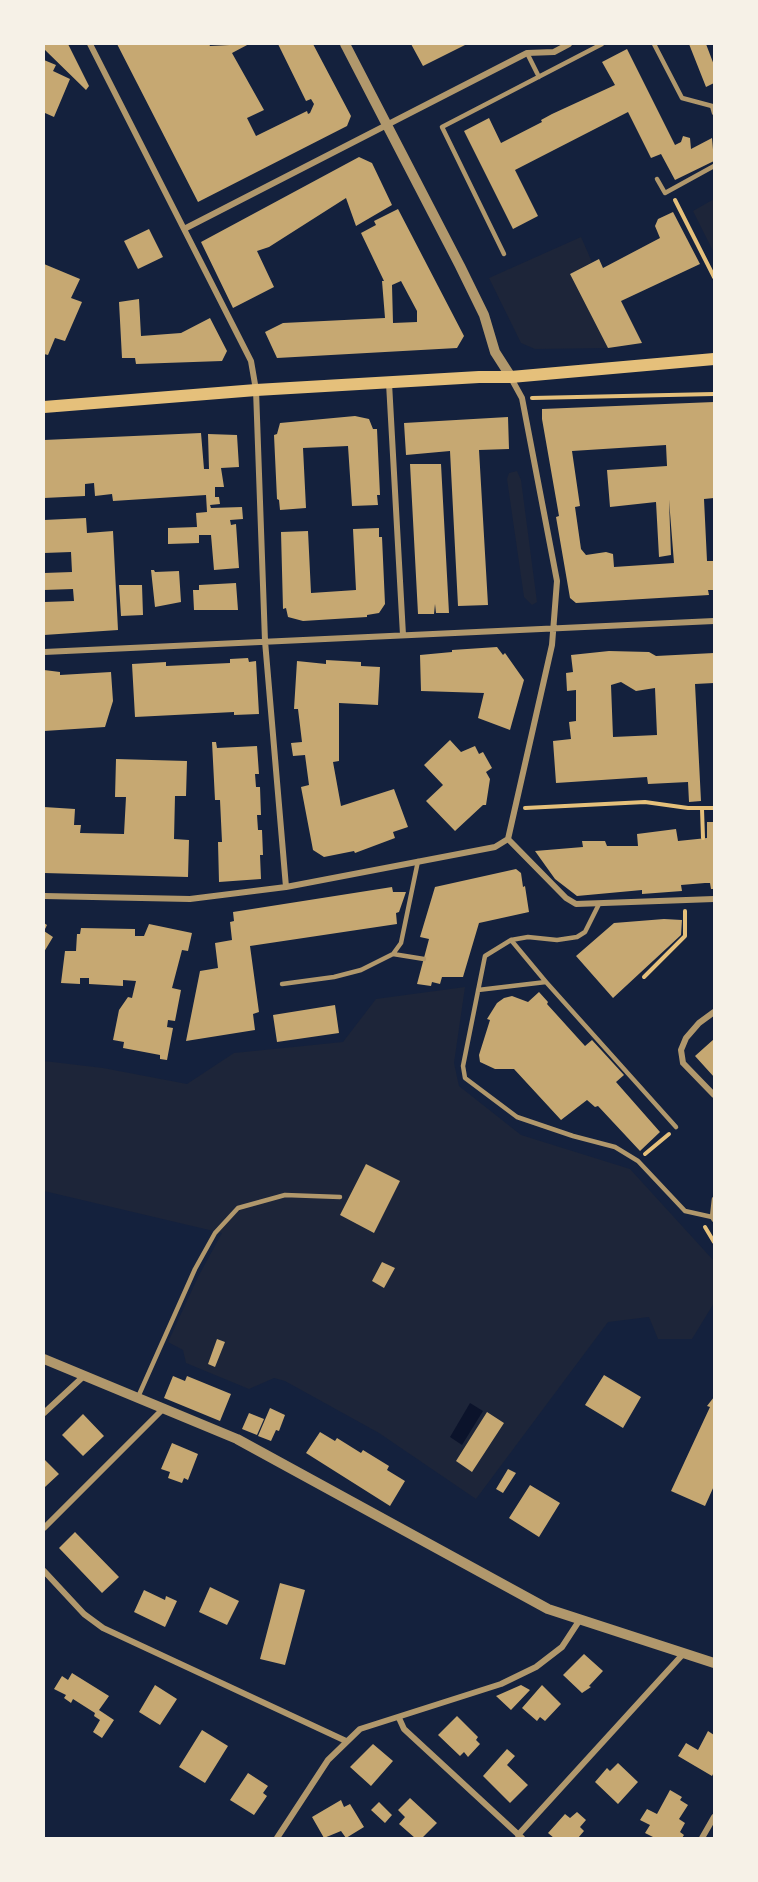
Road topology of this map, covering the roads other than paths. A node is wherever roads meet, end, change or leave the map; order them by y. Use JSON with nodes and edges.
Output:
{"nodes":[{"id":1,"x":90,"y":44,"type":"edge"},
{"id":2,"x":345,"y":44,"type":"edge"},
{"id":3,"x":569,"y":44,"type":"edge"},
{"id":4,"x":602,"y":44,"type":"edge"},
{"id":5,"x":654,"y":44,"type":"edge"},
{"id":6,"x":527,"y":53,"type":"junction"},
{"id":7,"x":539,"y":78,"type":"junction"},
{"id":8,"x":714,"y":112,"type":"edge"},
{"id":9,"x":388,"y":123,"type":"junction"},
{"id":10,"x":714,"y":166,"type":"edge"},
{"id":11,"x":657,"y":179,"type":"dead end"},
{"id":12,"x":186,"y":228,"type":"junction"},
{"id":13,"x":504,"y":254,"type":"dead end"},
{"id":14,"x":714,"y":359,"type":"edge"},
{"id":15,"x":511,"y":377,"type":"junction"},
{"id":16,"x":388,"y":382,"type":"junction"},
{"id":17,"x":256,"y":390,"type":"junction"},
{"id":18,"x":44,"y":407,"type":"edge"},
{"id":19,"x":714,"y":621,"type":"edge"},
{"id":20,"x":554,"y":630,"type":"junction"},
{"id":21,"x":403,"y":635,"type":"junction"},
{"id":22,"x":265,"y":641,"type":"junction"},
{"id":23,"x":44,"y":652,"type":"edge"},
{"id":24,"x":508,"y":839,"type":"junction"},
{"id":25,"x":418,"y":861,"type":"junction"},
{"id":26,"x":286,"y":887,"type":"junction"},
{"id":27,"x":44,"y":896,"type":"edge"},
{"id":28,"x":714,"y":899,"type":"edge"},
{"id":29,"x":599,"y":904,"type":"junction"},
{"id":30,"x":511,"y":940,"type":"junction"},
{"id":31,"x":393,"y":954,"type":"junction"},
{"id":32,"x":424,"y":959,"type":"dead end"},
{"id":33,"x":546,"y":982,"type":"junction"},
{"id":34,"x":282,"y":984,"type":"dead end"},
{"id":35,"x":478,"y":990,"type":"junction"},
{"id":36,"x":714,"y":1012,"type":"edge"},
{"id":37,"x":714,"y":1095,"type":"edge"},
{"id":38,"x":676,"y":1127,"type":"road end"},
{"id":39,"x":339,"y":1197,"type":"dead end"},
{"id":40,"x":714,"y":1199,"type":"edge"},
{"id":41,"x":713,"y":1219,"type":"edge"},
{"id":42,"x":44,"y":1359,"type":"edge"},
{"id":43,"x":85,"y":1375,"type":"junction"},
{"id":44,"x":138,"y":1399,"type":"junction"},
{"id":45,"x":163,"y":1409,"type":"junction"},
{"id":46,"x":44,"y":1413,"type":"edge"},
{"id":47,"x":44,"y":1528,"type":"edge"},
{"id":48,"x":44,"y":1571,"type":"edge"},
{"id":49,"x":579,"y":1621,"type":"junction"},
{"id":50,"x":684,"y":1653,"type":"junction"},
{"id":51,"x":714,"y":1663,"type":"edge"},
{"id":52,"x":399,"y":1718,"type":"junction"},
{"id":53,"x":346,"y":1741,"type":"junction"},
{"id":54,"x":714,"y":1817,"type":"edge"},
{"id":55,"x":520,"y":1837,"type":"edge"},
{"id":56,"x":277,"y":1839,"type":"edge"},
{"id":57,"x":702,"y":1839,"type":"edge"}],
"edges":[{"from":1,"to":12,"type":"street"},
{"from":2,"to":9,"type":"street"},
{"from":3,"to":6,"type":"street"},
{"from":4,"to":7,"type":"lane"},
{"from":5,"to":8,"type":"lane"},
{"from":6,"to":7,"type":"lane"},
{"from":6,"to":9,"type":"street"},
{"from":7,"to":13,"type":"lane"},
{"from":9,"to":12,"type":"street"},
{"from":9,"to":15,"type":"street"},
{"from":10,"to":11,"type":"lane"},
{"from":12,"to":17,"type":"street"},
{"from":14,"to":15,"type":"main road"},
{"from":15,"to":16,"type":"main road"},
{"from":15,"to":20,"type":"street"},
{"from":16,"to":17,"type":"main road"},
{"from":16,"to":21,"type":"street"},
{"from":17,"to":18,"type":"main road"},
{"from":17,"to":22,"type":"street"},
{"from":19,"to":20,"type":"street"},
{"from":20,"to":21,"type":"street"},
{"from":20,"to":24,"type":"street"},
{"from":21,"to":22,"type":"street"},
{"from":22,"to":23,"type":"street"},
{"from":22,"to":26,"type":"street"},
{"from":24,"to":25,"type":"street"},
{"from":24,"to":29,"type":"street"},
{"from":25,"to":26,"type":"street"},
{"from":25,"to":31,"type":"lane"},
{"from":26,"to":27,"type":"street"},
{"from":28,"to":29,"type":"street"},
{"from":29,"to":30,"type":"lane"},
{"from":30,"to":33,"type":"lane"},
{"from":30,"to":35,"type":"lane"},
{"from":31,"to":32,"type":"lane"},
{"from":31,"to":34,"type":"lane"},
{"from":33,"to":35,"type":"lane"},
{"from":33,"to":38,"type":"lane"},
{"from":35,"to":41,"type":"lane"},
{"from":36,"to":37,"type":"street"},
{"from":39,"to":44,"type":"lane"},
{"from":40,"to":41,"type":"lane"},
{"from":42,"to":43,"type":"street"},
{"from":43,"to":44,"type":"street"},
{"from":43,"to":46,"type":"street"},
{"from":44,"to":45,"type":"street"},
{"from":45,"to":47,"type":"street"},
{"from":45,"to":49,"type":"street"},
{"from":48,"to":53,"type":"street"},
{"from":49,"to":50,"type":"street"},
{"from":49,"to":52,"type":"street"},
{"from":50,"to":51,"type":"street"},
{"from":50,"to":55,"type":"street"},
{"from":52,"to":53,"type":"street"},
{"from":52,"to":55,"type":"street"},
{"from":53,"to":56,"type":"street"},
{"from":54,"to":57,"type":"street"}]}
